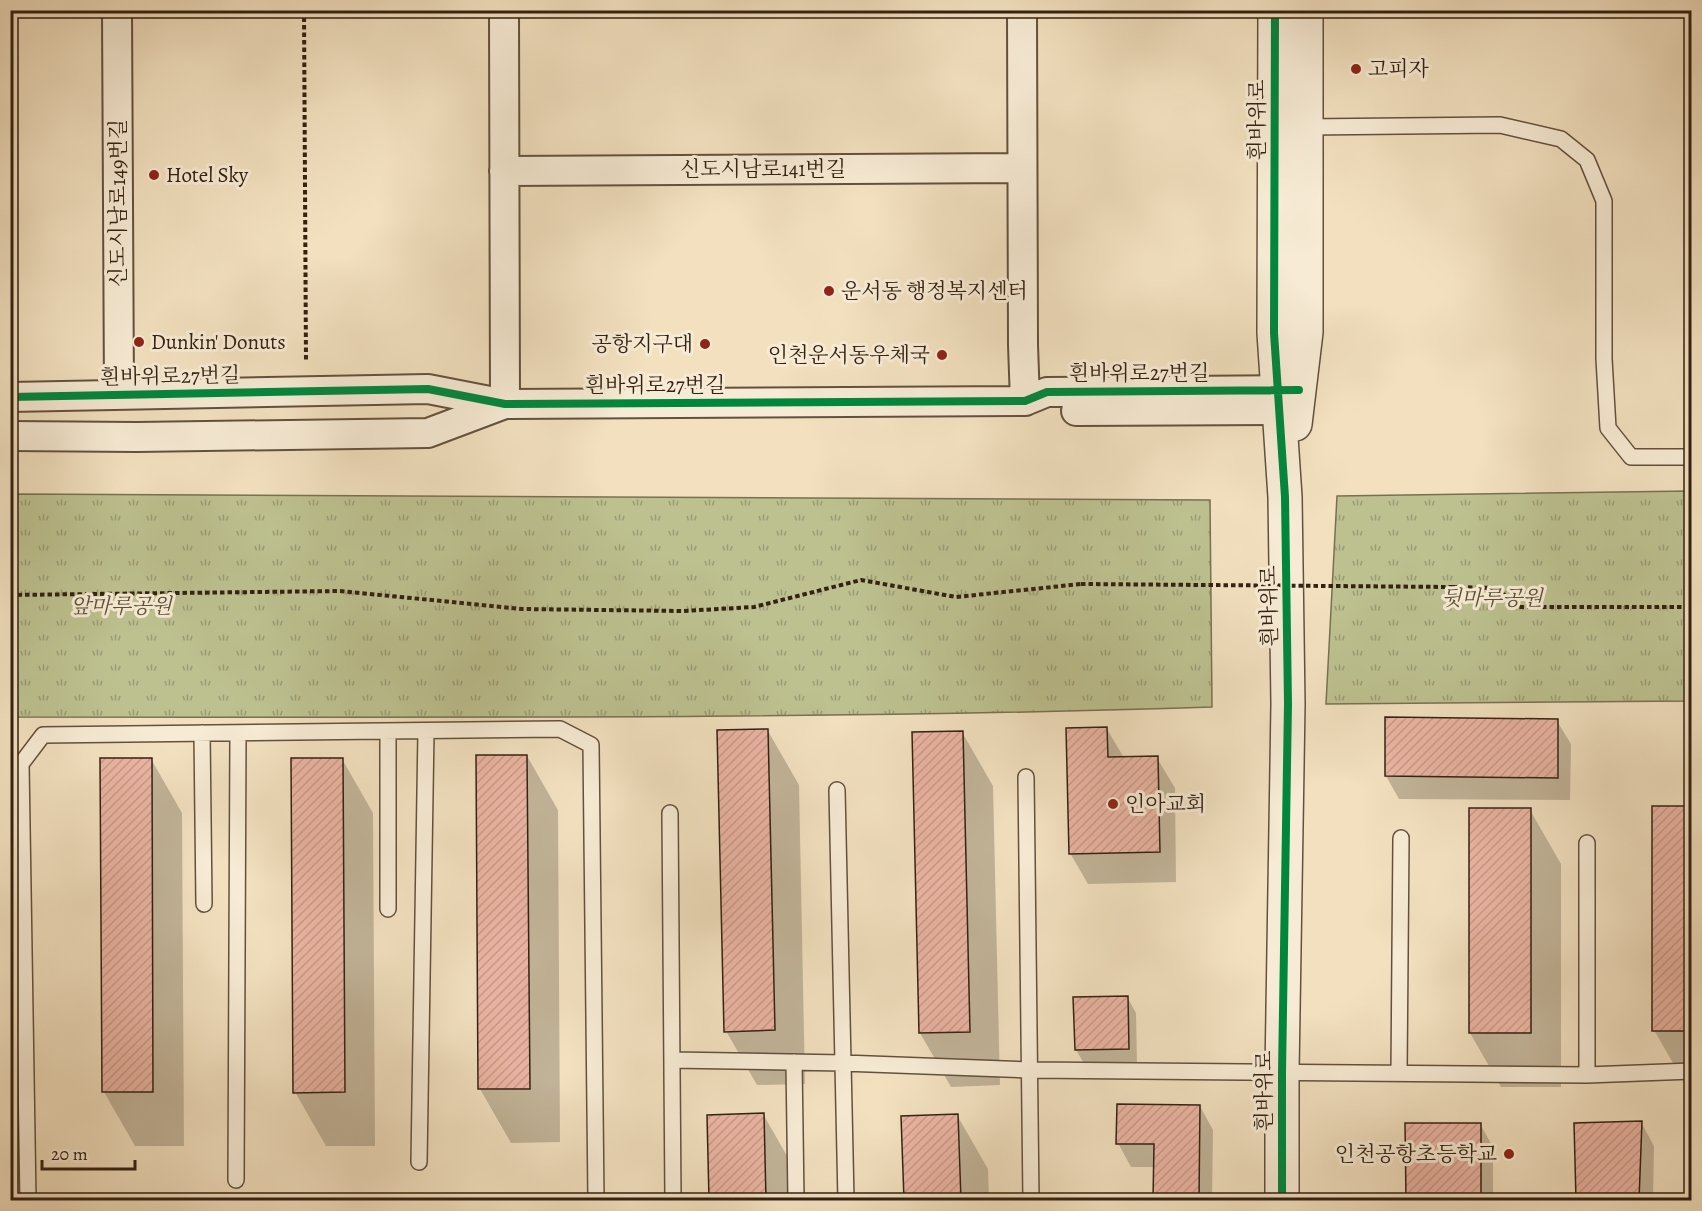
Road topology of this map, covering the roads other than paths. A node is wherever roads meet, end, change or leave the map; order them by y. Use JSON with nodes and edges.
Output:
{"nodes":[{"id":1,"x":117,"y":10,"type":"edge"},
{"id":2,"x":504,"y":10,"type":"edge"},
{"id":3,"x":1022,"y":10,"type":"edge"},
{"id":4,"x":1275,"y":10,"type":"edge"},
{"id":5,"x":1306,"y":10,"type":"edge"},
{"id":6,"x":1305,"y":127,"type":"junction"},
{"id":7,"x":1022,"y":168,"type":"junction"},
{"id":8,"x":504,"y":171,"type":"junction"},
{"id":9,"x":119,"y":395,"type":"junction"},
{"id":10,"x":10,"y":397,"type":"edge"},
{"id":11,"x":1288,"y":400,"type":"junction"},
{"id":12,"x":1025,"y":402,"type":"junction"},
{"id":13,"x":505,"y":404,"type":"junction"},
{"id":14,"x":10,"y":436,"type":"edge"},
{"id":15,"x":1692,"y":457,"type":"edge"},
{"id":16,"x":388,"y":731,"type":"junction"},
{"id":17,"x":426,"y":731,"type":"junction"},
{"id":18,"x":201,"y":733,"type":"junction"},
{"id":19,"x":238,"y":733,"type":"junction"},
{"id":20,"x":1026,"y":777,"type":"dead end"},
{"id":21,"x":837,"y":790,"type":"dead end"},
{"id":22,"x":670,"y":813,"type":"dead end"},
{"id":23,"x":1401,"y":838,"type":"dead end"},
{"id":24,"x":1587,"y":843,"type":"dead end"},
{"id":25,"x":204,"y":904,"type":"dead end"},
{"id":26,"x":388,"y":909,"type":"dead end"},
{"id":27,"x":672,"y":1060,"type":"junction"},
{"id":28,"x":795,"y":1062,"type":"junction"},
{"id":29,"x":843,"y":1064,"type":"junction"},
{"id":30,"x":1030,"y":1071,"type":"junction"},
{"id":31,"x":1692,"y":1071,"type":"edge"},
{"id":32,"x":1282,"y":1072,"type":"junction"},
{"id":33,"x":1399,"y":1073,"type":"junction"},
{"id":34,"x":1587,"y":1075,"type":"junction"},
{"id":35,"x":419,"y":1162,"type":"dead end"},
{"id":36,"x":236,"y":1179,"type":"dead end"},
{"id":37,"x":28,"y":1200,"type":"edge"},
{"id":38,"x":596,"y":1200,"type":"edge"},
{"id":39,"x":673,"y":1200,"type":"edge"},
{"id":40,"x":796,"y":1200,"type":"edge"},
{"id":41,"x":846,"y":1200,"type":"edge"},
{"id":42,"x":1031,"y":1200,"type":"edge"},
{"id":43,"x":1282,"y":1200,"type":"edge"}],
"edges":[{"from":1,"to":9,"type":"street","name":"신도시남로149번길"},
{"from":2,"to":8,"type":"street"},
{"from":3,"to":7,"type":"street"},
{"from":4,"to":11,"type":"street","name":"흰바위로"},
{"from":5,"to":6,"type":"street","name":"흰바위로"},
{"from":6,"to":11,"type":"street","name":"흰바위로"},
{"from":6,"to":15,"type":"lane"},
{"from":7,"to":8,"type":"street","name":"신도시남로141번길"},
{"from":7,"to":12,"type":"street"},
{"from":8,"to":13,"type":"street"},
{"from":9,"to":10,"type":"street","name":"흰바위로27번길"},
{"from":9,"to":13,"type":"street","name":"흰바위로27번길"},
{"from":11,"to":12,"type":"street","name":"흰바위로27번길"},
{"from":11,"to":32,"type":"street","name":"흰바위로"},
{"from":12,"to":13,"type":"street","name":"흰바위로27번길"},
{"from":13,"to":14,"type":"street","name":"흰바위로27번길"},
{"from":16,"to":17,"type":"lane"},
{"from":16,"to":19,"type":"lane"},
{"from":16,"to":26,"type":"lane"},
{"from":17,"to":35,"type":"lane"},
{"from":17,"to":38,"type":"lane"},
{"from":18,"to":19,"type":"lane"},
{"from":18,"to":25,"type":"lane"},
{"from":18,"to":37,"type":"lane"},
{"from":19,"to":36,"type":"lane"},
{"from":20,"to":30,"type":"lane"},
{"from":21,"to":29,"type":"lane"},
{"from":22,"to":27,"type":"lane"},
{"from":23,"to":33,"type":"lane"},
{"from":24,"to":34,"type":"lane"},
{"from":27,"to":28,"type":"lane"},
{"from":27,"to":39,"type":"lane"},
{"from":28,"to":29,"type":"lane"},
{"from":28,"to":40,"type":"lane"},
{"from":29,"to":30,"type":"lane"},
{"from":29,"to":41,"type":"lane"},
{"from":30,"to":32,"type":"lane"},
{"from":30,"to":42,"type":"lane"},
{"from":31,"to":34,"type":"lane"},
{"from":32,"to":33,"type":"lane"},
{"from":32,"to":43,"type":"street","name":"흰바위로"},
{"from":33,"to":34,"type":"lane"}]}
